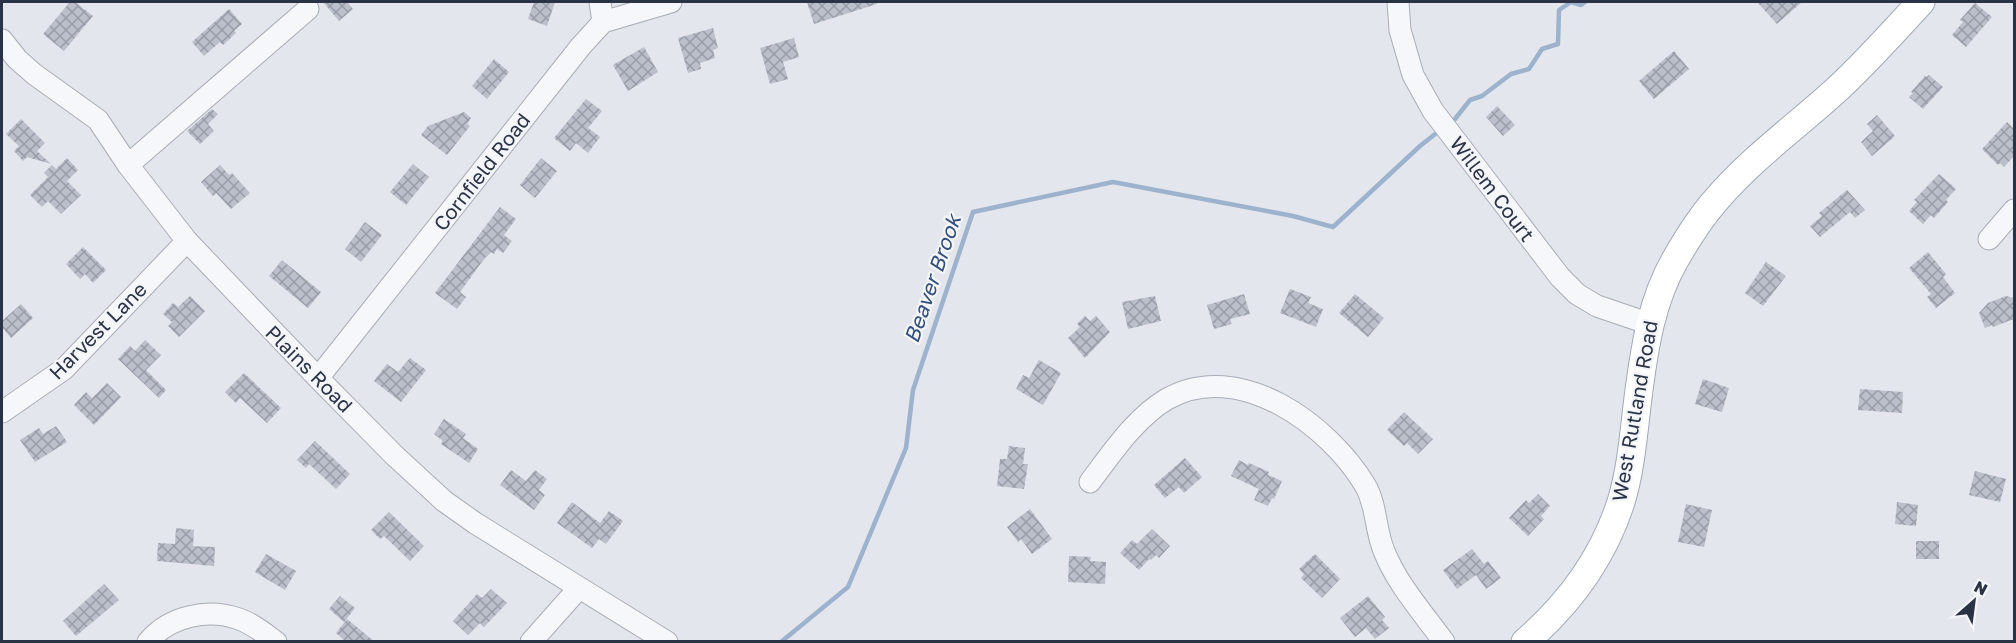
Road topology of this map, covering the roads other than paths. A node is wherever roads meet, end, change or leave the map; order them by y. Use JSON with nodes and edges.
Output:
{"nodes":[{"id":1,"x":671,"y":2,"type":"edge"},
{"id":2,"x":1398,"y":2,"type":"edge"},
{"id":3,"x":1921,"y":2,"type":"edge"},
{"id":4,"x":308,"y":9,"type":"dead end"},
{"id":5,"x":601,"y":12,"type":"edge"},
{"id":6,"x":2,"y":40,"type":"edge"},
{"id":7,"x":128,"y":165,"type":"junction"},
{"id":8,"x":2014,"y":210,"type":"edge"},
{"id":9,"x":1989,"y":239,"type":"dead end"},
{"id":10,"x":187,"y":241,"type":"junction"},
{"id":11,"x":1650,"y":324,"type":"junction"},
{"id":12,"x":318,"y":378,"type":"junction"},
{"id":13,"x":2,"y":412,"type":"edge"},
{"id":14,"x":1090,"y":482,"type":"dead end"},
{"id":15,"x":579,"y":588,"type":"junction"},
{"id":16,"x":148,"y":642,"type":"edge"},
{"id":17,"x":276,"y":642,"type":"edge"},
{"id":18,"x":531,"y":642,"type":"edge"},
{"id":19,"x":667,"y":642,"type":"edge"},
{"id":20,"x":1444,"y":642,"type":"edge"},
{"id":21,"x":1525,"y":642,"type":"edge"}],
"edges":[{"from":1,"to":5,"type":"street","name":"Cornfield Road"},
{"from":2,"to":11,"type":"street","name":"Willem Court"},
{"from":3,"to":11,"type":"main road","name":"West Rutland Road"},
{"from":4,"to":7,"type":"street"},
{"from":5,"to":12,"type":"street","name":"Cornfield Road"},
{"from":6,"to":7,"type":"street","name":"Plains Road"},
{"from":7,"to":10,"type":"street","name":"Plains Road"},
{"from":8,"to":9,"type":"street"},
{"from":10,"to":12,"type":"street","name":"Plains Road"},
{"from":10,"to":13,"type":"street","name":"Harvest Lane"},
{"from":11,"to":21,"type":"main road","name":"West Rutland Road"},
{"from":12,"to":15,"type":"street","name":"Plains Road"},
{"from":14,"to":20,"type":"street"},
{"from":15,"to":18,"type":"street"},
{"from":15,"to":19,"type":"street","name":"Plains Road"},
{"from":16,"to":17,"type":"street"}]}
